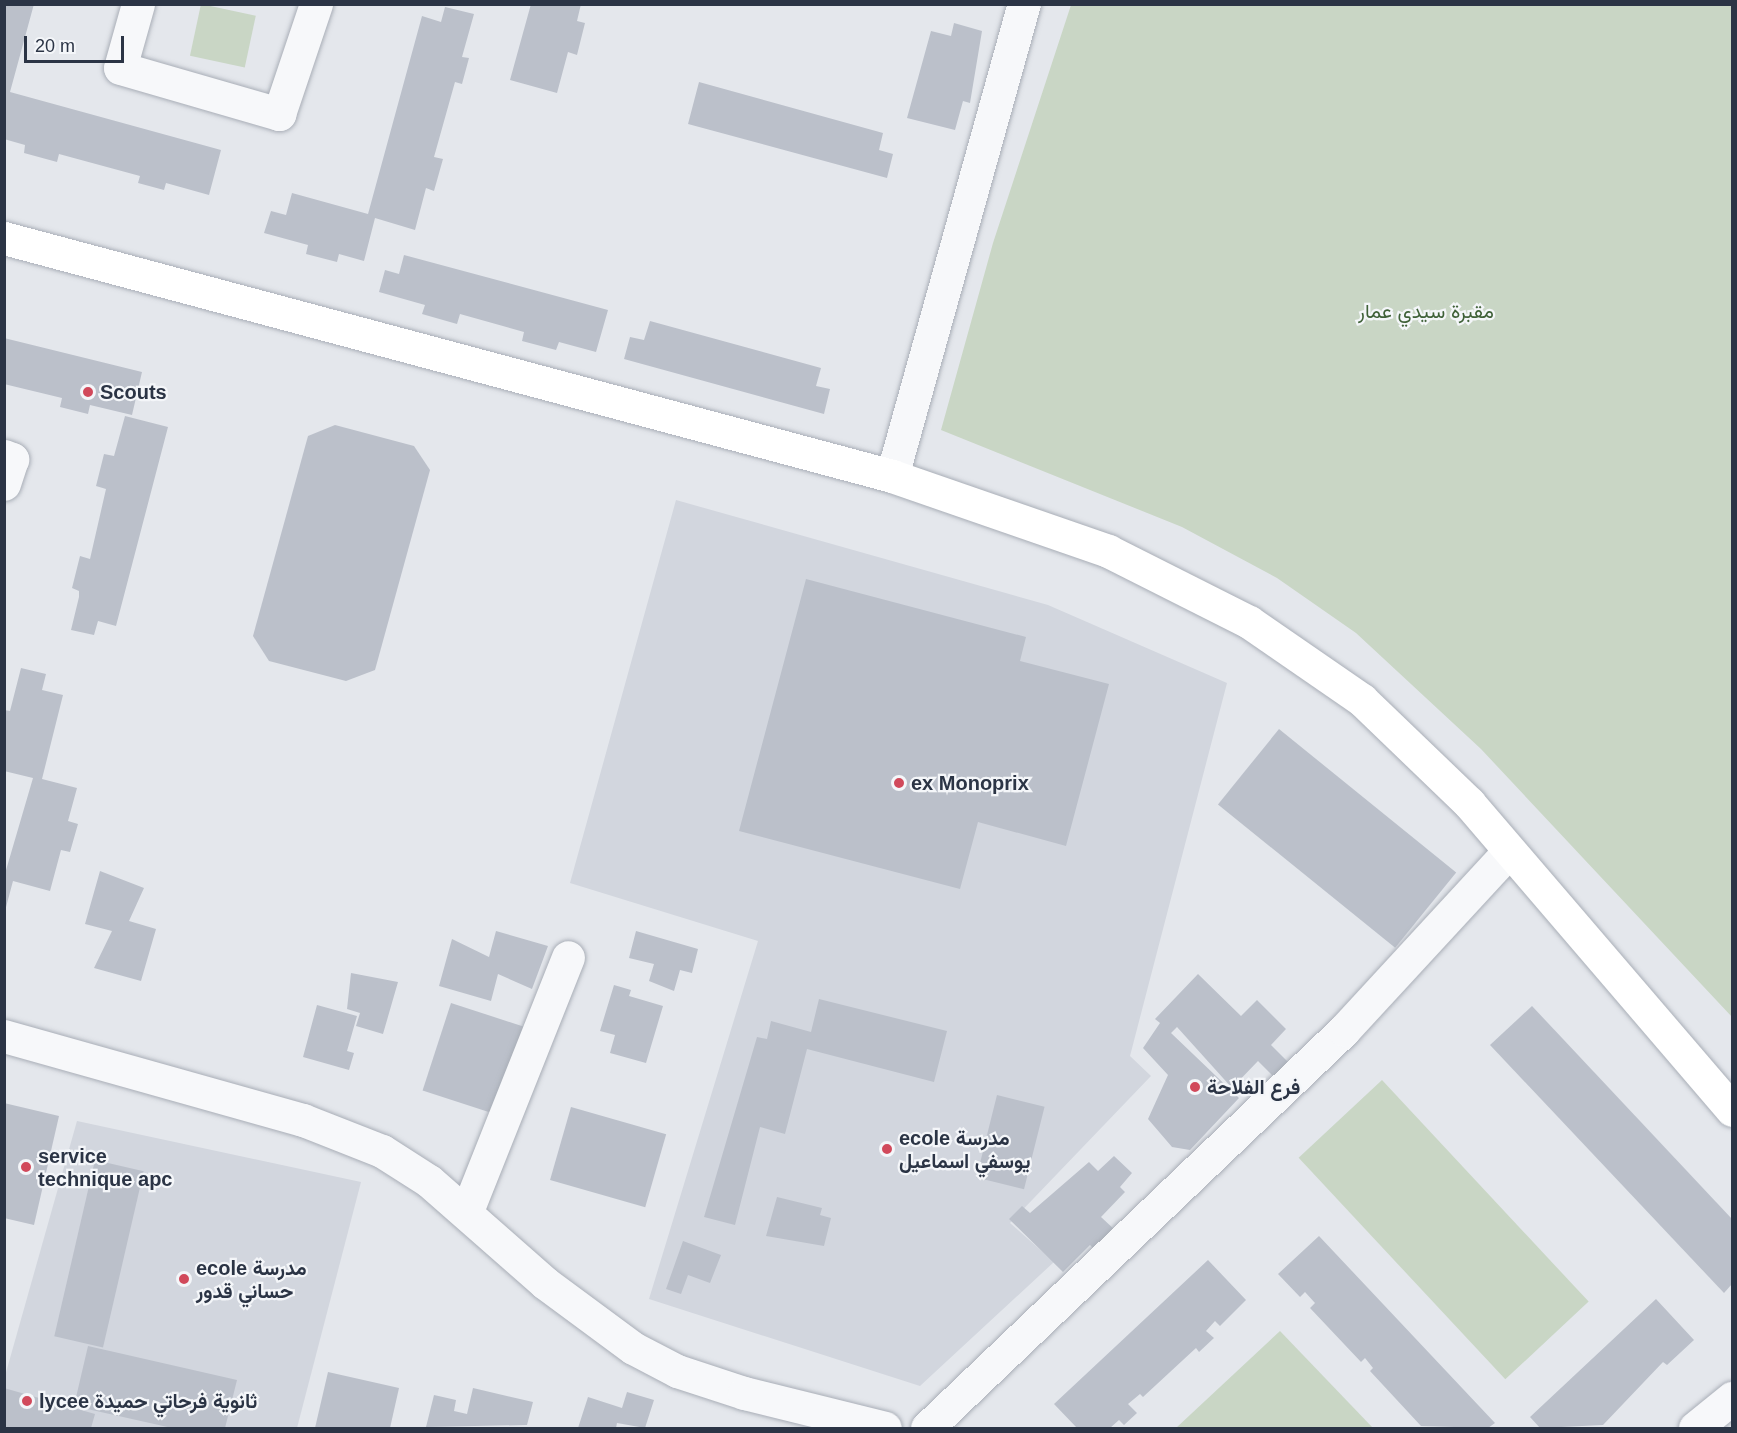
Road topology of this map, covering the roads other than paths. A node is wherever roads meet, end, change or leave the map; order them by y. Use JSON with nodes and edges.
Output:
{"nodes":[{"id":1,"x":138,"y":4,"type":"edge"},
{"id":2,"x":316,"y":4,"type":"edge"},
{"id":3,"x":1024,"y":4,"type":"edge"},
{"id":4,"x":4,"y":238,"type":"edge"},
{"id":5,"x":4,"y":456,"type":"edge"},
{"id":6,"x":892,"y":476,"type":"junction"},
{"id":7,"x":4,"y":484,"type":"edge"},
{"id":8,"x":1509,"y":851,"type":"junction"},
{"id":9,"x":568,"y":957,"type":"dead end"},
{"id":10,"x":4,"y":1036,"type":"edge"},
{"id":11,"x":1732,"y":1110,"type":"edge"},
{"id":12,"x":467,"y":1211,"type":"junction"},
{"id":13,"x":1732,"y":1398,"type":"edge"},
{"id":14,"x":885,"y":1428,"type":"edge"},
{"id":15,"x":927,"y":1428,"type":"edge"},
{"id":16,"x":1695,"y":1428,"type":"edge"}],
"edges":[{"from":1,"to":2,"type":"street"},
{"from":3,"to":6,"type":"street"},
{"from":4,"to":6,"type":"main road"},
{"from":5,"to":7,"type":"street"},
{"from":6,"to":8,"type":"main road"},
{"from":8,"to":11,"type":"main road"},
{"from":8,"to":15,"type":"street"},
{"from":9,"to":12,"type":"street"},
{"from":10,"to":12,"type":"street"},
{"from":12,"to":14,"type":"street"},
{"from":13,"to":16,"type":"street"}]}
